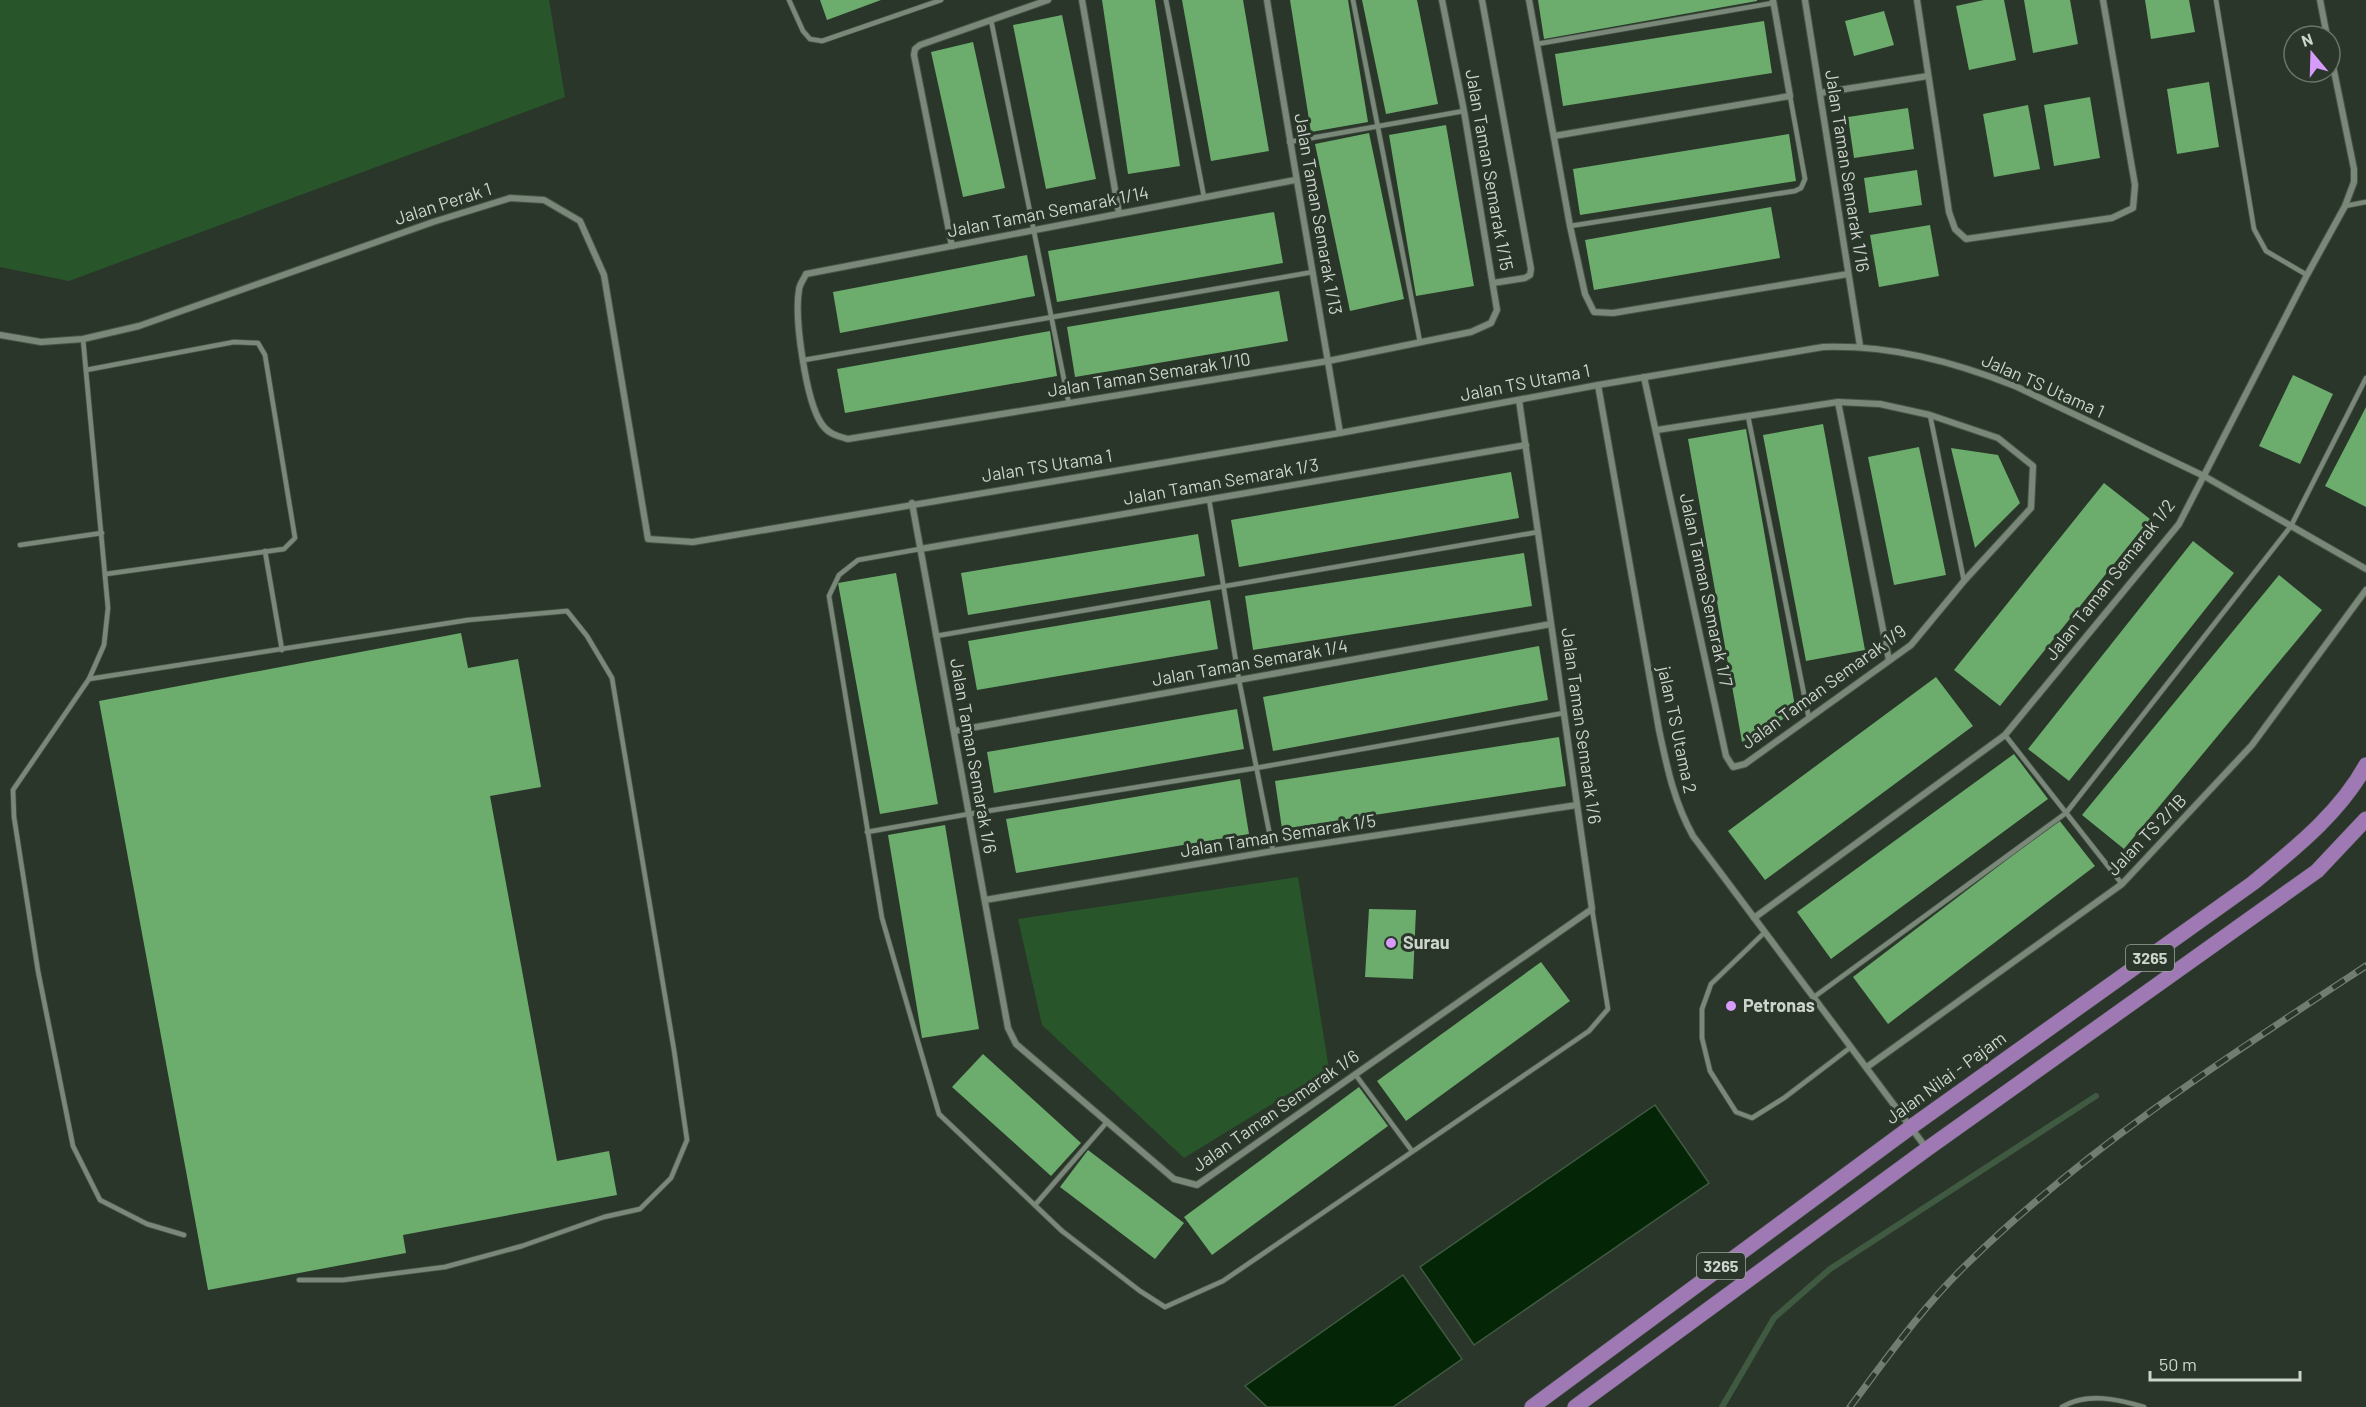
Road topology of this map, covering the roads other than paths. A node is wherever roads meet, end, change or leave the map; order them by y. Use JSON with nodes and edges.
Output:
{"nodes":[{"id":1,"x":789,"y":0,"type":"edge"},
{"id":2,"x":941,"y":0,"type":"edge"},
{"id":3,"x":1048,"y":0,"type":"edge"},
{"id":4,"x":1083,"y":0,"type":"edge"},
{"id":5,"x":1166,"y":0,"type":"edge"},
{"id":6,"x":1267,"y":0,"type":"edge"},
{"id":7,"x":1353,"y":0,"type":"edge"},
{"id":8,"x":1442,"y":0,"type":"edge"},
{"id":9,"x":1482,"y":0,"type":"edge"},
{"id":10,"x":1529,"y":0,"type":"edge"},
{"id":11,"x":1805,"y":0,"type":"edge"},
{"id":12,"x":1917,"y":0,"type":"edge"},
{"id":13,"x":2103,"y":0,"type":"edge"},
{"id":14,"x":2216,"y":0,"type":"edge"},
{"id":15,"x":2320,"y":0,"type":"edge"},
{"id":16,"x":1773,"y":1,"type":"edge"},
{"id":17,"x":991,"y":20,"type":"junction"},
{"id":18,"x":2325,"y":24,"type":"edge"},
{"id":19,"x":1537,"y":44,"type":"junction"},
{"id":20,"x":1928,"y":76,"type":"junction"},
{"id":21,"x":2337,"y":84,"type":"edge"},
{"id":22,"x":1820,"y":93,"type":"junction"},
{"id":23,"x":1790,"y":96,"type":"junction"},
{"id":24,"x":1464,"y":111,"type":"junction"},
{"id":25,"x":1378,"y":127,"type":"junction"},
{"id":26,"x":1554,"y":136,"type":"junction"},
{"id":27,"x":1289,"y":142,"type":"junction"},
{"id":28,"x":1295,"y":180,"type":"junction"},
{"id":29,"x":1204,"y":197,"type":"junction"},
{"id":30,"x":2366,"y":202,"type":"edge"},
{"id":31,"x":2345,"y":206,"type":"junction"},
{"id":32,"x":1119,"y":213,"type":"junction"},
{"id":33,"x":1570,"y":226,"type":"junction"},
{"id":34,"x":1032,"y":230,"type":"junction"},
{"id":35,"x":952,"y":246,"type":"junction"},
{"id":36,"x":1313,"y":272,"type":"junction"},
{"id":37,"x":1848,"y":274,"type":"junction"},
{"id":38,"x":2307,"y":275,"type":"junction"},
{"id":39,"x":1493,"y":283,"type":"junction"},
{"id":40,"x":1050,"y":318,"type":"junction"},
{"id":41,"x":1471,"y":332,"type":"joint"},
{"id":42,"x":0,"y":335,"type":"edge"},
{"id":43,"x":83,"y":339,"type":"junction"},
{"id":44,"x":1420,"y":342,"type":"junction"},
{"id":45,"x":1860,"y":346,"type":"junction"},
{"id":46,"x":804,"y":360,"type":"junction"},
{"id":47,"x":1328,"y":361,"type":"junction"},
{"id":48,"x":86,"y":370,"type":"junction"},
{"id":49,"x":1644,"y":377,"type":"junction"},
{"id":50,"x":2366,"y":378,"type":"edge"},
{"id":51,"x":1598,"y":385,"type":"junction"},
{"id":52,"x":1520,"y":400,"type":"junction"},
{"id":53,"x":1838,"y":402,"type":"junction"},
{"id":54,"x":1069,"y":404,"type":"junction"},
{"id":55,"x":1747,"y":415,"type":"junction"},
{"id":56,"x":1930,"y":415,"type":"junction"},
{"id":57,"x":1657,"y":430,"type":"junction"},
{"id":58,"x":1340,"y":433,"type":"junction"},
{"id":59,"x":1526,"y":445,"type":"junction"},
{"id":60,"x":2204,"y":476,"type":"junction"},
{"id":61,"x":1209,"y":499,"type":"junction"},
{"id":62,"x":912,"y":504,"type":"junction"},
{"id":63,"x":2291,"y":526,"type":"junction"},
{"id":64,"x":1538,"y":532,"type":"junction"},
{"id":65,"x":102,"y":533,"type":"junction"},
{"id":66,"x":648,"y":539,"type":"joint"},
{"id":67,"x":20,"y":545,"type":"dead end"},
{"id":68,"x":920,"y":549,"type":"junction"},
{"id":69,"x":265,"y":551,"type":"junction"},
{"id":70,"x":2366,"y":569,"type":"edge"},
{"id":71,"x":105,"y":574,"type":"junction"},
{"id":72,"x":1964,"y":581,"type":"junction"},
{"id":73,"x":1224,"y":587,"type":"junction"},
{"id":74,"x":2366,"y":590,"type":"edge"},
{"id":75,"x":1551,"y":624,"type":"junction"},
{"id":76,"x":936,"y":636,"type":"junction"},
{"id":77,"x":282,"y":650,"type":"junction"},
{"id":78,"x":1889,"y":660,"type":"junction"},
{"id":79,"x":89,"y":679,"type":"junction"},
{"id":80,"x":1239,"y":680,"type":"junction"},
{"id":81,"x":1564,"y":713,"type":"junction"},
{"id":82,"x":1809,"y":719,"type":"junction"},
{"id":83,"x":954,"y":731,"type":"junction"},
{"id":84,"x":2005,"y":735,"type":"junction"},
{"id":85,"x":1726,"y":756,"type":"joint"},
{"id":86,"x":2366,"y":765,"type":"edge"},
{"id":87,"x":1256,"y":768,"type":"junction"},
{"id":88,"x":1577,"y":805,"type":"junction"},
{"id":89,"x":2066,"y":813,"type":"junction"},
{"id":90,"x":969,"y":814,"type":"junction"},
{"id":91,"x":2366,"y":819,"type":"edge"},
{"id":92,"x":867,"y":832,"type":"junction"},
{"id":93,"x":1273,"y":851,"type":"junction"},
{"id":94,"x":2122,"y":884,"type":"junction"},
{"id":95,"x":985,"y":900,"type":"junction"},
{"id":96,"x":1592,"y":909,"type":"junction"},
{"id":97,"x":1754,"y":918,"type":"junction"},
{"id":98,"x":1765,"y":932,"type":"junction"},
{"id":99,"x":1814,"y":997,"type":"junction"},
{"id":100,"x":1851,"y":1047,"type":"junction"},
{"id":101,"x":1867,"y":1067,"type":"junction"},
{"id":102,"x":1356,"y":1074,"type":"junction"},
{"id":103,"x":1107,"y":1122,"type":"junction"},
{"id":104,"x":1911,"y":1127,"type":"junction"},
{"id":105,"x":1928,"y":1149,"type":"junction"},
{"id":106,"x":1412,"y":1151,"type":"junction"},
{"id":107,"x":1035,"y":1205,"type":"junction"},
{"id":108,"x":184,"y":1235,"type":"dead end"},
{"id":109,"x":299,"y":1280,"type":"dead end"},
{"id":110,"x":1533,"y":1407,"type":"edge"},
{"id":111,"x":1575,"y":1407,"type":"edge"},
{"id":112,"x":2062,"y":1407,"type":"edge"},
{"id":113,"x":2144,"y":1407,"type":"edge"}],
"edges":[{"from":1,"to":2,"type":"lane"},
{"from":3,"to":17,"type":"street"},
{"from":4,"to":32,"type":"street"},
{"from":5,"to":29,"type":"lane"},
{"from":6,"to":27,"type":"street","name":"Jalan Taman Semarak 1/13"},
{"from":7,"to":25,"type":"lane"},
{"from":8,"to":24,"type":"street","name":"Jalan Taman Semarak 1/15"},
{"from":9,"to":39,"type":"street"},
{"from":10,"to":19,"type":"street"},
{"from":11,"to":22,"type":"street","name":"Jalan Taman Semarak 1/16"},
{"from":12,"to":20,"type":"street"},
{"from":13,"to":20,"type":"street"},
{"from":14,"to":38,"type":"lane"},
{"from":15,"to":18,"type":"street"},
{"from":16,"to":19,"type":"lane"},
{"from":16,"to":23,"type":"street"},
{"from":17,"to":34,"type":"lane"},
{"from":17,"to":35,"type":"street"},
{"from":19,"to":26,"type":"street"},
{"from":20,"to":22,"type":"street"},
{"from":21,"to":31,"type":"street","name":"Jalan Taman Semarak 1/2"},
{"from":22,"to":37,"type":"street","name":"Jalan Taman Semarak 1/16"},
{"from":23,"to":26,"type":"street"},
{"from":23,"to":33,"type":"lane"},
{"from":24,"to":25,"type":"lane"},
{"from":24,"to":39,"type":"street","name":"Jalan Taman Semarak 1/15"},
{"from":25,"to":27,"type":"lane"},
{"from":25,"to":44,"type":"lane"},
{"from":26,"to":33,"type":"street"},
{"from":27,"to":28,"type":"street","name":"Jalan Taman Semarak 1/13"},
{"from":28,"to":29,"type":"street","name":"Jalan Taman Semarak 1/14"},
{"from":28,"to":36,"type":"street","name":"Jalan Taman Semarak 1/13"},
{"from":29,"to":32,"type":"street","name":"Jalan Taman Semarak 1/14"},
{"from":30,"to":31,"type":"lane"},
{"from":31,"to":38,"type":"street","name":"Jalan Taman Semarak 1/2"},
{"from":32,"to":34,"type":"street","name":"Jalan Taman Semarak 1/14"},
{"from":33,"to":37,"type":"street"},
{"from":34,"to":35,"type":"street","name":"Jalan Taman Semarak 1/14"},
{"from":34,"to":40,"type":"lane"},
{"from":35,"to":46,"type":"street","name":"Jalan Taman Semarak 1/14"},
{"from":36,"to":40,"type":"lane"},
{"from":36,"to":47,"type":"street","name":"Jalan Taman Semarak 1/13"},
{"from":37,"to":45,"type":"street","name":"Jalan Taman Semarak 1/16"},
{"from":38,"to":60,"type":"street","name":"Jalan Taman Semarak 1/2"},
{"from":39,"to":41,"type":"street","name":"Jalan Taman Semarak 1/15"},
{"from":40,"to":46,"type":"lane"},
{"from":40,"to":54,"type":"lane"},
{"from":41,"to":44,"type":"street","name":"Jalan Taman Semarak 1/10"},
{"from":42,"to":43,"type":"street","name":"Jalan Perak 1"},
{"from":43,"to":48,"type":"lane"},
{"from":43,"to":66,"type":"street","name":"Jalan Perak 1"},
{"from":44,"to":47,"type":"street","name":"Jalan Taman Semarak 1/10"},
{"from":45,"to":49,"type":"street","name":"Jalan TS Utama 1"},
{"from":45,"to":60,"type":"street","name":"Jalan TS Utama 1"},
{"from":46,"to":54,"type":"street","name":"Jalan Taman Semarak 1/10"},
{"from":47,"to":54,"type":"street","name":"Jalan Taman Semarak 1/10"},
{"from":47,"to":58,"type":"street","name":"Jalan Taman Semarak 1/13"},
{"from":48,"to":65,"type":"lane"},
{"from":48,"to":69,"type":"lane"},
{"from":49,"to":51,"type":"street","name":"Jalan TS Utama 1"},
{"from":49,"to":57,"type":"street","name":"Jalan Taman Semarak 1/7"},
{"from":50,"to":63,"type":"lane"},
{"from":51,"to":52,"type":"street","name":"Jalan TS Utama 1"},
{"from":51,"to":97,"type":"street","name":"jalan TS Utama 2"},
{"from":52,"to":58,"type":"street","name":"Jalan TS Utama 1"},
{"from":52,"to":59,"type":"street","name":"Jalan Taman Semarak 1/6"},
{"from":53,"to":55,"type":"street","name":"Jalan Taman Semarak 1/9"},
{"from":53,"to":56,"type":"street","name":"Jalan Taman Semarak 1/9"},
{"from":53,"to":78,"type":"street"},
{"from":55,"to":57,"type":"street","name":"Jalan Taman Semarak 1/9"},
{"from":55,"to":82,"type":"lane"},
{"from":56,"to":72,"type":"lane"},
{"from":56,"to":72,"type":"street","name":"Jalan Taman Semarak 1/9"},
{"from":57,"to":85,"type":"street","name":"Jalan Taman Semarak 1/7"},
{"from":58,"to":62,"type":"street","name":"Jalan TS Utama 1"},
{"from":59,"to":61,"type":"street","name":"Jalan Taman Semarak 1/3"},
{"from":59,"to":64,"type":"street","name":"Jalan Taman Semarak 1/6"},
{"from":60,"to":63,"type":"street","name":"Jalan TS Utama 1"},
{"from":60,"to":84,"type":"street","name":"Jalan Taman Semarak 1/2"},
{"from":61,"to":68,"type":"street","name":"Jalan Taman Semarak 1/3"},
{"from":61,"to":73,"type":"lane"},
{"from":62,"to":66,"type":"street","name":"Jalan TS Utama 1"},
{"from":62,"to":68,"type":"street","name":"Jalan Taman Semarak 1/6"},
{"from":63,"to":70,"type":"street","name":"Jalan TS Utama 1"},
{"from":63,"to":89,"type":"lane"},
{"from":64,"to":73,"type":"lane"},
{"from":64,"to":75,"type":"street","name":"Jalan Taman Semarak 1/6"},
{"from":65,"to":67,"type":"lane"},
{"from":65,"to":71,"type":"lane"},
{"from":68,"to":76,"type":"street","name":"Jalan Taman Semarak 1/6"},
{"from":68,"to":92,"type":"lane"},
{"from":69,"to":71,"type":"lane"},
{"from":69,"to":77,"type":"lane"},
{"from":71,"to":79,"type":"lane"},
{"from":72,"to":78,"type":"street","name":"Jalan Taman Semarak 1/9"},
{"from":73,"to":76,"type":"lane"},
{"from":73,"to":80,"type":"lane"},
{"from":74,"to":94,"type":"street","name":"Jalan TS 2/1B"},
{"from":75,"to":80,"type":"street","name":"Jalan Taman Semarak 1/4"},
{"from":75,"to":81,"type":"street","name":"Jalan Taman Semarak 1/6"},
{"from":76,"to":83,"type":"street","name":"Jalan Taman Semarak 1/6"},
{"from":77,"to":79,"type":"lane"},
{"from":77,"to":109,"type":"lane"},
{"from":78,"to":82,"type":"street","name":"Jalan Taman Semarak 1/9"},
{"from":79,"to":108,"type":"lane"},
{"from":80,"to":83,"type":"street","name":"Jalan Taman Semarak 1/4"},
{"from":80,"to":87,"type":"lane"},
{"from":81,"to":87,"type":"lane"},
{"from":81,"to":88,"type":"street","name":"Jalan Taman Semarak 1/6"},
{"from":82,"to":85,"type":"street","name":"Jalan Taman Semarak 1/9"},
{"from":83,"to":90,"type":"street","name":"Jalan Taman Semarak 1/6"},
{"from":84,"to":89,"type":"lane"},
{"from":84,"to":97,"type":"street","name":"Jalan Taman Semarak 1/2"},
{"from":86,"to":104,"type":"main road","name":"Jalan Nilai - Pajam","number":"3265"},
{"from":87,"to":90,"type":"lane"},
{"from":87,"to":93,"type":"lane"},
{"from":88,"to":93,"type":"street","name":"Jalan Taman Semarak 1/5"},
{"from":88,"to":96,"type":"street","name":"Jalan Taman Semarak 1/6"},
{"from":89,"to":94,"type":"lane"},
{"from":89,"to":99,"type":"lane"},
{"from":90,"to":92,"type":"lane"},
{"from":90,"to":95,"type":"street","name":"Jalan Taman Semarak 1/6"},
{"from":91,"to":105,"type":"main road","number":"3265"},
{"from":92,"to":107,"type":"lane"},
{"from":93,"to":95,"type":"street","name":"Jalan Taman Semarak 1/5"},
{"from":94,"to":101,"type":"street","name":"Jalan TS 2/1B"},
{"from":95,"to":103,"type":"street","name":"Jalan Taman Semarak 1/6"},
{"from":96,"to":102,"type":"street","name":"Jalan Taman Semarak 1/6"},
{"from":96,"to":106,"type":"lane"},
{"from":97,"to":98,"type":"street","name":"jalan TS Utama 2"},
{"from":98,"to":99,"type":"street","name":"jalan TS Utama 2"},
{"from":98,"to":100,"type":"lane"},
{"from":99,"to":100,"type":"street","name":"jalan TS Utama 2"},
{"from":100,"to":101,"type":"street","name":"jalan TS Utama 2"},
{"from":101,"to":104,"type":"street","name":"jalan TS Utama 2"},
{"from":102,"to":103,"type":"street","name":"Jalan Taman Semarak 1/6"},
{"from":102,"to":106,"type":"lane"},
{"from":103,"to":107,"type":"lane"},
{"from":104,"to":105,"type":"street","name":"jalan TS Utama 2"},
{"from":104,"to":110,"type":"main road","name":"Jalan Nilai - Pajam","number":"3265"},
{"from":105,"to":111,"type":"main road","number":"3265"},
{"from":106,"to":107,"type":"lane"},
{"from":112,"to":113,"type":"lane"}]}
